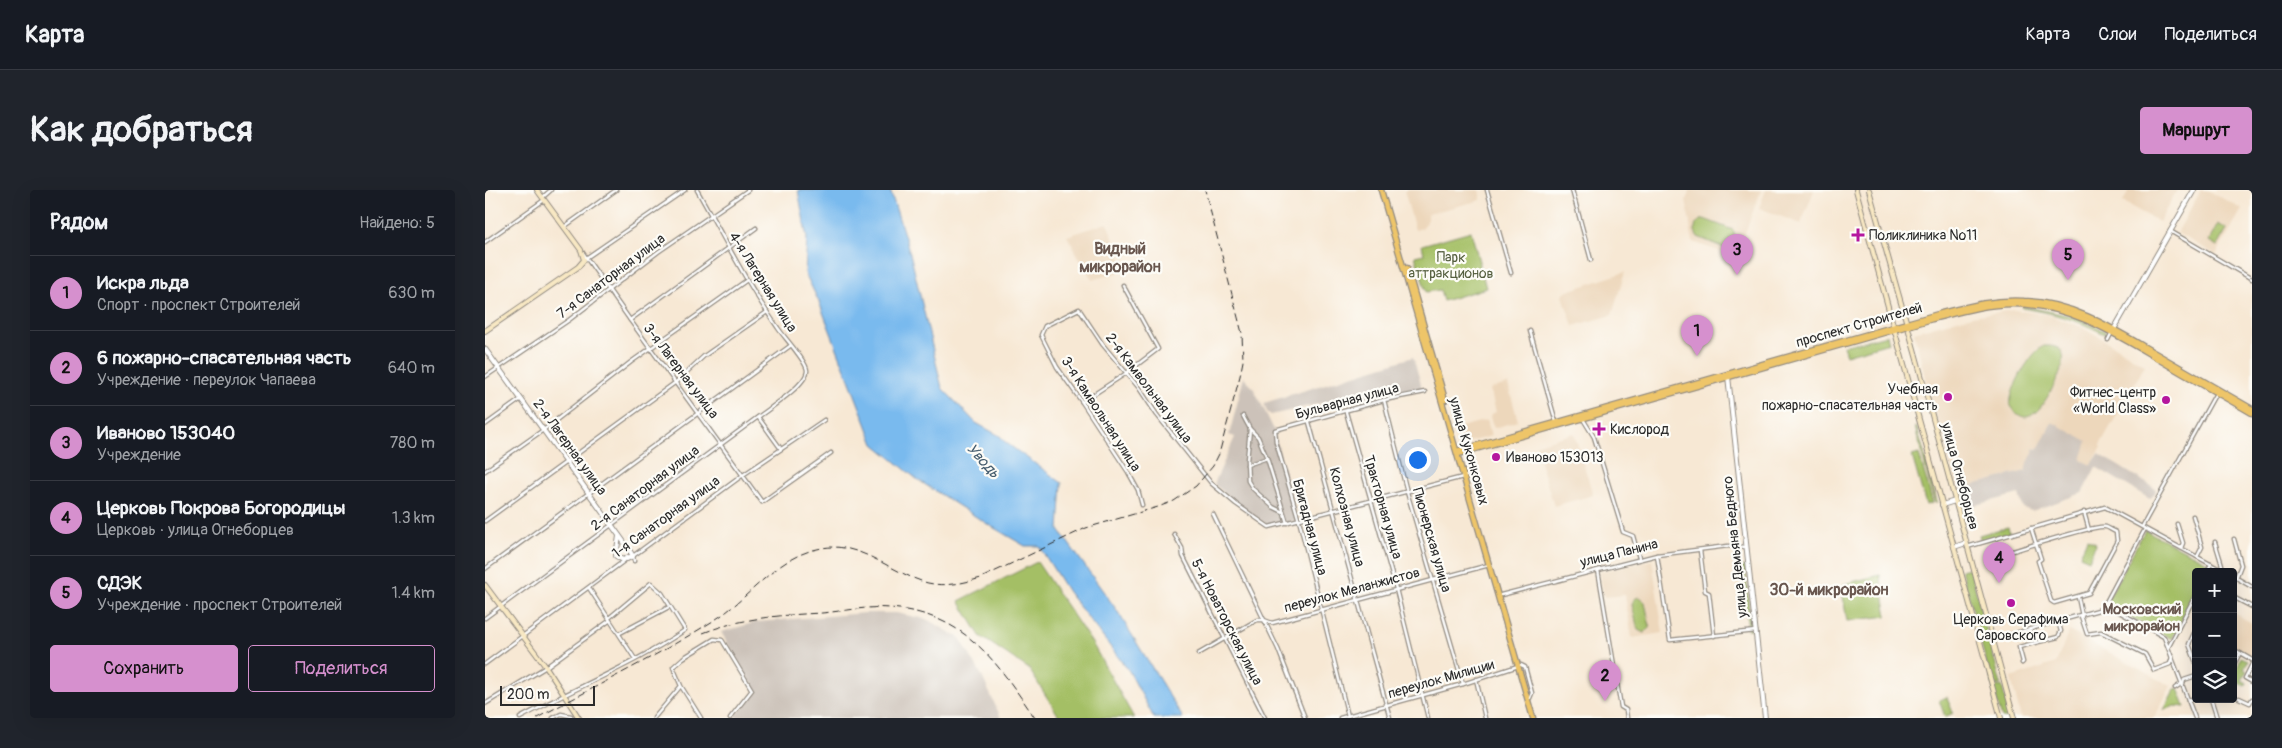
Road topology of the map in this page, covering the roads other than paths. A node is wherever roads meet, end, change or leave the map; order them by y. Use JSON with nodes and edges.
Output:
{"nodes":[{"id":1,"x":537,"y":190,"type":"edge"},
{"id":2,"x":551,"y":190,"type":"edge"},
{"id":3,"x":616,"y":190,"type":"edge"},
{"id":4,"x":685,"y":190,"type":"edge"},
{"id":5,"x":697,"y":190,"type":"edge"},
{"id":6,"x":748,"y":190,"type":"edge"},
{"id":7,"x":1382,"y":190,"type":"edge"},
{"id":8,"x":1487,"y":190,"type":"edge"},
{"id":9,"x":1572,"y":190,"type":"edge"},
{"id":10,"x":1856,"y":190,"type":"edge"},
{"id":11,"x":1869,"y":190,"type":"edge"},
{"id":12,"x":2193,"y":190,"type":"edge"},
{"id":13,"x":543,"y":199,"type":"junction"},
{"id":14,"x":711,"y":215,"type":"junction"},
{"id":15,"x":564,"y":227,"type":"junction"},
{"id":16,"x":756,"y":228,"type":"dead end"},
{"id":17,"x":1880,"y":230,"type":"junction"},
{"id":18,"x":2170,"y":231,"type":"junction"},
{"id":19,"x":1868,"y":234,"type":"junction"},
{"id":20,"x":485,"y":242,"type":"edge"},
{"id":21,"x":729,"y":248,"type":"junction"},
{"id":22,"x":583,"y":253,"type":"junction"},
{"id":23,"x":586,"y":258,"type":"junction"},
{"id":24,"x":1591,"y":260,"type":"dead end"},
{"id":25,"x":580,"y":265,"type":"junction"},
{"id":26,"x":1511,"y":273,"type":"dead end"},
{"id":27,"x":747,"y":280,"type":"junction"},
{"id":28,"x":2252,"y":280,"type":"edge"},
{"id":29,"x":1123,"y":284,"type":"dead end"},
{"id":30,"x":608,"y":288,"type":"junction"},
{"id":31,"x":767,"y":312,"type":"junction"},
{"id":32,"x":630,"y":320,"type":"junction"},
{"id":33,"x":1907,"y":325,"type":"junction"},
{"id":34,"x":1894,"y":328,"type":"junction"},
{"id":35,"x":2113,"y":330,"type":"junction"},
{"id":36,"x":1530,"y":331,"type":"dead end"},
{"id":37,"x":485,"y":332,"type":"edge"},
{"id":38,"x":1041,"y":334,"type":"joint"},
{"id":39,"x":2108,"y":340,"type":"dead end"},
{"id":40,"x":790,"y":346,"type":"junction"},
{"id":41,"x":485,"y":349,"type":"edge"},
{"id":42,"x":651,"y":350,"type":"junction"},
{"id":43,"x":498,"y":368,"type":"junction"},
{"id":44,"x":1125,"y":374,"type":"junction"},
{"id":45,"x":1728,"y":376,"type":"junction"},
{"id":46,"x":485,"y":378,"type":"edge"},
{"id":47,"x":676,"y":382,"type":"junction"},
{"id":48,"x":801,"y":383,"type":"joint"},
{"id":49,"x":2217,"y":391,"type":"junction"},
{"id":50,"x":1425,"y":392,"type":"dead end"},
{"id":51,"x":521,"y":400,"type":"junction"},
{"id":52,"x":1384,"y":400,"type":"junction"},
{"id":53,"x":1083,"y":402,"type":"junction"},
{"id":54,"x":2252,"y":408,"type":"edge"},
{"id":55,"x":1346,"y":412,"type":"junction"},
{"id":56,"x":2252,"y":412,"type":"edge"},
{"id":57,"x":699,"y":413,"type":"junction"},
{"id":58,"x":1243,"y":416,"type":"dead end"},
{"id":59,"x":758,"y":417,"type":"junction"},
{"id":60,"x":1583,"y":417,"type":"junction"},
{"id":61,"x":824,"y":420,"type":"dead end"},
{"id":62,"x":1309,"y":422,"type":"junction"},
{"id":63,"x":1557,"y":424,"type":"junction"},
{"id":64,"x":485,"y":425,"type":"edge"},
{"id":65,"x":1250,"y":429,"type":"junction"},
{"id":66,"x":543,"y":430,"type":"junction"},
{"id":67,"x":1275,"y":430,"type":"joint"},
{"id":68,"x":721,"y":444,"type":"junction"},
{"id":69,"x":781,"y":449,"type":"junction"},
{"id":70,"x":1459,"y":452,"type":"junction"},
{"id":71,"x":831,"y":453,"type":"dead end"},
{"id":72,"x":1267,"y":458,"type":"junction"},
{"id":73,"x":566,"y":461,"type":"junction"},
{"id":74,"x":1247,"y":466,"type":"junction"},
{"id":75,"x":485,"y":471,"type":"edge"},
{"id":76,"x":743,"y":475,"type":"junction"},
{"id":77,"x":1466,"y":477,"type":"junction"},
{"id":78,"x":1407,"y":492,"type":"junction"},
{"id":79,"x":590,"y":494,"type":"junction"},
{"id":80,"x":1955,"y":501,"type":"junction"},
{"id":81,"x":1372,"y":502,"type":"junction"},
{"id":82,"x":1942,"y":504,"type":"junction"},
{"id":83,"x":1142,"y":505,"type":"dead end"},
{"id":84,"x":1283,"y":512,"type":"junction"},
{"id":85,"x":1334,"y":512,"type":"junction"},
{"id":86,"x":2084,"y":512,"type":"junction"},
{"id":87,"x":1213,"y":514,"type":"dead end"},
{"id":88,"x":2193,"y":516,"type":"dead end"},
{"id":89,"x":485,"y":521,"type":"edge"},
{"id":90,"x":1299,"y":521,"type":"junction"},
{"id":91,"x":1287,"y":524,"type":"junction"},
{"id":92,"x":2177,"y":524,"type":"dead end"},
{"id":93,"x":612,"y":525,"type":"junction"},
{"id":94,"x":2031,"y":528,"type":"junction"},
{"id":95,"x":2144,"y":528,"type":"junction"},
{"id":96,"x":2089,"y":530,"type":"junction"},
{"id":97,"x":618,"y":534,"type":"junction"},
{"id":98,"x":1174,"y":534,"type":"dead end"},
{"id":99,"x":2234,"y":540,"type":"dead end"},
{"id":100,"x":2215,"y":542,"type":"dead end"},
{"id":101,"x":2037,"y":544,"type":"junction"},
{"id":102,"x":1967,"y":545,"type":"junction"},
{"id":103,"x":1747,"y":546,"type":"junction"},
{"id":104,"x":1954,"y":547,"type":"junction"},
{"id":105,"x":2181,"y":548,"type":"junction"},
{"id":106,"x":629,"y":550,"type":"junction"},
{"id":107,"x":1700,"y":550,"type":"junction"},
{"id":108,"x":1657,"y":554,"type":"junction"},
{"id":109,"x":1994,"y":557,"type":"dead end"},
{"id":110,"x":2197,"y":557,"type":"junction"},
{"id":111,"x":633,"y":558,"type":"junction"},
{"id":112,"x":1639,"y":558,"type":"junction"},
{"id":113,"x":627,"y":559,"type":"junction"},
{"id":114,"x":1490,"y":564,"type":"junction"},
{"id":115,"x":2211,"y":564,"type":"junction"},
{"id":116,"x":2209,"y":568,"type":"edge"},
{"id":117,"x":2218,"y":568,"type":"edge"},
{"id":118,"x":2220,"y":568,"type":"edge"},
{"id":119,"x":485,"y":569,"type":"edge"},
{"id":120,"x":1598,"y":570,"type":"junction"},
{"id":121,"x":2237,"y":573,"type":"edge"},
{"id":122,"x":1433,"y":578,"type":"junction"},
{"id":123,"x":2237,"y":578,"type":"edge"},
{"id":124,"x":485,"y":585,"type":"edge"},
{"id":125,"x":2252,"y":586,"type":"edge"},
{"id":126,"x":589,"y":588,"type":"junction"},
{"id":127,"x":1396,"y":589,"type":"junction"},
{"id":128,"x":1500,"y":596,"type":"junction"},
{"id":129,"x":2078,"y":597,"type":"junction"},
{"id":130,"x":1358,"y":599,"type":"junction"},
{"id":131,"x":2237,"y":599,"type":"edge"},
{"id":132,"x":2192,"y":602,"type":"edge"},
{"id":133,"x":2105,"y":604,"type":"junction"},
{"id":134,"x":501,"y":607,"type":"junction"},
{"id":135,"x":669,"y":607,"type":"junction"},
{"id":136,"x":2252,"y":607,"type":"edge"},
{"id":137,"x":1321,"y":609,"type":"junction"},
{"id":138,"x":2081,"y":616,"type":"junction"},
{"id":139,"x":485,"y":618,"type":"edge"},
{"id":140,"x":609,"y":619,"type":"junction"},
{"id":141,"x":1264,"y":620,"type":"junction"},
{"id":142,"x":1987,"y":620,"type":"junction"},
{"id":143,"x":2058,"y":622,"type":"junction"},
{"id":144,"x":1975,"y":624,"type":"junction"},
{"id":145,"x":1756,"y":631,"type":"junction"},
{"id":146,"x":620,"y":632,"type":"junction"},
{"id":147,"x":523,"y":636,"type":"junction"},
{"id":148,"x":1714,"y":636,"type":"junction"},
{"id":149,"x":2192,"y":638,"type":"edge"},
{"id":150,"x":1225,"y":639,"type":"junction"},
{"id":151,"x":1992,"y":640,"type":"junction"},
{"id":152,"x":2169,"y":646,"type":"junction"},
{"id":153,"x":2192,"y":652,"type":"edge"},
{"id":154,"x":2237,"y":652,"type":"edge"},
{"id":155,"x":2240,"y":653,"type":"junction"},
{"id":156,"x":1198,"y":654,"type":"dead end"},
{"id":157,"x":2173,"y":656,"type":"junction"},
{"id":158,"x":635,"y":659,"type":"junction"},
{"id":159,"x":2237,"y":659,"type":"edge"},
{"id":160,"x":2252,"y":660,"type":"edge"},
{"id":161,"x":2021,"y":663,"type":"dead end"},
{"id":162,"x":485,"y":664,"type":"edge"},
{"id":163,"x":2252,"y":664,"type":"edge"},
{"id":164,"x":1520,"y":666,"type":"junction"},
{"id":165,"x":546,"y":667,"type":"junction"},
{"id":166,"x":2192,"y":677,"type":"edge"},
{"id":167,"x":1476,"y":679,"type":"junction"},
{"id":168,"x":2252,"y":682,"type":"edge"},
{"id":169,"x":2182,"y":683,"type":"junction"},
{"id":170,"x":1463,"y":684,"type":"junction"},
{"id":171,"x":681,"y":686,"type":"junction"},
{"id":172,"x":2175,"y":688,"type":"dead end"},
{"id":173,"x":563,"y":694,"type":"junction"},
{"id":174,"x":1423,"y":694,"type":"junction"},
{"id":175,"x":2239,"y":698,"type":"dead end"},
{"id":176,"x":2192,"y":699,"type":"edge"},
{"id":177,"x":2188,"y":700,"type":"junction"},
{"id":178,"x":2252,"y":700,"type":"edge"},
{"id":179,"x":2212,"y":703,"type":"edge"},
{"id":180,"x":485,"y":704,"type":"edge"},
{"id":181,"x":1387,"y":705,"type":"junction"},
{"id":182,"x":1345,"y":717,"type":"edge"},
{"id":183,"x":520,"y":718,"type":"edge"},
{"id":184,"x":553,"y":718,"type":"edge"},
{"id":185,"x":572,"y":718,"type":"edge"},
{"id":186,"x":579,"y":718,"type":"edge"},
{"id":187,"x":654,"y":718,"type":"edge"},
{"id":188,"x":701,"y":718,"type":"edge"},
{"id":189,"x":731,"y":718,"type":"edge"},
{"id":190,"x":1265,"y":718,"type":"edge"},
{"id":191,"x":1305,"y":718,"type":"edge"},
{"id":192,"x":1340,"y":718,"type":"edge"},
{"id":193,"x":1390,"y":718,"type":"edge"},
{"id":194,"x":1428,"y":718,"type":"edge"},
{"id":195,"x":1485,"y":718,"type":"edge"},
{"id":196,"x":1533,"y":718,"type":"edge"},
{"id":197,"x":1627,"y":718,"type":"edge"},
{"id":198,"x":1765,"y":718,"type":"edge"},
{"id":199,"x":2001,"y":718,"type":"edge"},
{"id":200,"x":2013,"y":718,"type":"edge"},
{"id":201,"x":2195,"y":718,"type":"edge"},
{"id":202,"x":2217,"y":718,"type":"edge"}],
"edges":[{"from":1,"to":13,"type":"main road","name":"3-я Лагерная улица"},
{"from":2,"to":13,"type":"street"},
{"from":3,"to":15,"type":"street"},
{"from":4,"to":23,"type":"street"},
{"from":5,"to":14,"type":"street","name":"4-я Лагерная улица"},
{"from":6,"to":14,"type":"street","name":"7-я Санаторная улица"},
{"from":7,"to":70,"type":"main road","name":"улица Куконковых"},
{"from":8,"to":26,"type":"street"},
{"from":9,"to":24,"type":"street"},
{"from":10,"to":19,"type":"main road","name":"улица Огнеборцев"},
{"from":11,"to":17,"type":"main road","name":"улица Огнеборцев"},
{"from":12,"to":18,"type":"street"},
{"from":13,"to":15,"type":"main road","name":"3-я Лагерная улица"},
{"from":13,"to":20,"type":"street"},
{"from":14,"to":21,"type":"street","name":"4-я Лагерная улица"},
{"from":14,"to":30,"type":"street","name":"7-я Санаторная улица"},
{"from":15,"to":22,"type":"main road","name":"3-я Лагерная улица"},
{"from":16,"to":21,"type":"street"},
{"from":17,"to":19,"type":"street"},
{"from":17,"to":33,"type":"main road","name":"улица Огнеборцев"},
{"from":18,"to":28,"type":"street"},
{"from":18,"to":35,"type":"street"},
{"from":19,"to":34,"type":"main road","name":"улица Огнеборцев"},
{"from":21,"to":27,"type":"street","name":"4-я Лагерная улица"},
{"from":21,"to":32,"type":"street"},
{"from":22,"to":23,"type":"street","name":"3-я Лагерная улица"},
{"from":22,"to":25,"type":"main road"},
{"from":23,"to":25,"type":"street"},
{"from":23,"to":30,"type":"street","name":"3-я Лагерная улица"},
{"from":25,"to":37,"type":"main road"},
{"from":27,"to":31,"type":"street","name":"4-я Лагерная улица"},
{"from":27,"to":42,"type":"street"},
{"from":29,"to":44,"type":"street"},
{"from":30,"to":32,"type":"street","name":"3-я Лагерная улица"},
{"from":30,"to":43,"type":"street","name":"7-я Санаторная улица"},
{"from":31,"to":40,"type":"street","name":"4-я Лагерная улица"},
{"from":31,"to":47,"type":"street"},
{"from":32,"to":42,"type":"street","name":"3-я Лагерная улица"},
{"from":33,"to":34,"type":"main road","name":"проспект Строителей"},
{"from":33,"to":35,"type":"main road","name":"проспект Строителей"},
{"from":33,"to":80,"type":"main road","name":"улица Огнеборцев"},
{"from":34,"to":45,"type":"main road","name":"проспект Строителей"},
{"from":34,"to":82,"type":"main road","name":"улица Огнеборцев"},
{"from":35,"to":39,"type":"street"},
{"from":35,"to":49,"type":"main road","name":"проспект Строителей"},
{"from":36,"to":63,"type":"street"},
{"from":38,"to":44,"type":"street","name":"2-я Камвольная улица"},
{"from":38,"to":53,"type":"street","name":"3-я Камвольная улица"},
{"from":40,"to":48,"type":"street","name":"4-я Лагерная улица"},
{"from":40,"to":57,"type":"street"},
{"from":41,"to":43,"type":"street","name":"2-я Лагерная улица"},
{"from":42,"to":47,"type":"street","name":"3-я Лагерная улица"},
{"from":42,"to":66,"type":"street"},
{"from":43,"to":46,"type":"street","name":"7-я Санаторная улица"},
{"from":43,"to":51,"type":"street","name":"2-я Лагерная улица"},
{"from":44,"to":53,"type":"street"},
{"from":44,"to":91,"type":"street","name":"2-я Камвольная улица"},
{"from":45,"to":60,"type":"main road","name":"проспект Строителей"},
{"from":45,"to":103,"type":"street","name":"улица Демьяна Бедного"},
{"from":47,"to":57,"type":"street","name":"3-я Лагерная улица"},
{"from":47,"to":73,"type":"street"},
{"from":48,"to":59,"type":"street","name":"2-я Санаторная улица"},
{"from":49,"to":54,"type":"main road","name":"проспект Строителей"},
{"from":49,"to":56,"type":"main road","name":"проспект Строителей"},
{"from":49,"to":95,"type":"street"},
{"from":50,"to":52,"type":"street","name":"Бульварная улица"},
{"from":51,"to":64,"type":"street"},
{"from":51,"to":66,"type":"street","name":"2-я Лагерная улица"},
{"from":52,"to":55,"type":"street","name":"Бульварная улица"},
{"from":52,"to":78,"type":"street","name":"Пионерская улица"},
{"from":53,"to":83,"type":"street","name":"3-я Камвольная улица"},
{"from":55,"to":62,"type":"street","name":"Бульварная улица"},
{"from":55,"to":81,"type":"street","name":"Тракторная улица"},
{"from":57,"to":68,"type":"street","name":"3-я Лагерная улица"},
{"from":57,"to":79,"type":"street"},
{"from":58,"to":65,"type":"street"},
{"from":59,"to":68,"type":"street","name":"2-я Санаторная улица"},
{"from":59,"to":69,"type":"street"},
{"from":60,"to":63,"type":"main road","name":"проспект Строителей"},
{"from":60,"to":112,"type":"street"},
{"from":61,"to":69,"type":"street","name":"1-я Санаторная улица"},
{"from":62,"to":67,"type":"street","name":"Бульварная улица"},
{"from":62,"to":85,"type":"street","name":"Колхозная улица"},
{"from":63,"to":70,"type":"main road","name":"проспект Строителей"},
{"from":65,"to":72,"type":"street"},
{"from":65,"to":74,"type":"street"},
{"from":66,"to":73,"type":"street","name":"2-я Лагерная улица"},
{"from":66,"to":75,"type":"street"},
{"from":67,"to":90,"type":"street","name":"Бригадная улица"},
{"from":68,"to":76,"type":"street","name":"3-я Лагерная улица"},
{"from":68,"to":93,"type":"street","name":"2-я Санаторная улица"},
{"from":69,"to":76,"type":"street","name":"1-я Санаторная улица"},
{"from":70,"to":77,"type":"main road","name":"улица Куконковых"},
{"from":71,"to":76,"type":"street","name":"3-я Лагерная улица"},
{"from":72,"to":74,"type":"street"},
{"from":72,"to":84,"type":"street"},
{"from":73,"to":79,"type":"street","name":"2-я Лагерная улица"},
{"from":73,"to":89,"type":"street"},
{"from":74,"to":84,"type":"street"},
{"from":76,"to":111,"type":"street","name":"1-я Санаторная улица"},
{"from":77,"to":78,"type":"street","name":"2-я Камвольная улица"},
{"from":77,"to":114,"type":"main road","name":"улица Куконковых"},
{"from":77,"to":128,"type":"main road","name":"улица Куконковых"},
{"from":78,"to":81,"type":"street","name":"2-я Камвольная улица"},
{"from":78,"to":122,"type":"street","name":"Пионерская улица"},
{"from":79,"to":93,"type":"street","name":"2-я Лагерная улица"},
{"from":79,"to":119,"type":"street"},
{"from":80,"to":82,"type":"street"},
{"from":80,"to":102,"type":"main road","name":"улица Огнеборцев"},
{"from":81,"to":85,"type":"street","name":"2-я Камвольная улица"},
{"from":81,"to":127,"type":"street","name":"Тракторная улица"},
{"from":82,"to":104,"type":"main road","name":"улица Огнеборцев"},
{"from":84,"to":91,"type":"street"},
{"from":85,"to":90,"type":"street","name":"2-я Камвольная улица"},
{"from":85,"to":130,"type":"street","name":"Колхозная улица"},
{"from":86,"to":94,"type":"street"},
{"from":86,"to":95,"type":"street"},
{"from":86,"to":96,"type":"street"},
{"from":87,"to":141,"type":"street"},
{"from":88,"to":110,"type":"street"},
{"from":90,"to":91,"type":"street","name":"2-я Камвольная улица"},
{"from":90,"to":137,"type":"street","name":"Бригадная улица"},
{"from":92,"to":105,"type":"street"},
{"from":93,"to":97,"type":"street","name":"2-я Лагерная улица"},
{"from":93,"to":134,"type":"street","name":"2-я Санаторная улица"},
{"from":94,"to":101,"type":"street"},
{"from":94,"to":102,"type":"street"},
{"from":95,"to":105,"type":"street"},
{"from":95,"to":133,"type":"street"},
{"from":96,"to":101,"type":"street"},
{"from":96,"to":129,"type":"street"},
{"from":97,"to":106,"type":"street","name":"2-я Лагерная улица"},
{"from":97,"to":113,"type":"street"},
{"from":98,"to":150,"type":"street","name":"5-я Новаторская улица"},
{"from":99,"to":121,"type":"street"},
{"from":100,"to":118,"type":"street"},
{"from":101,"to":109,"type":"street"},
{"from":101,"to":129,"type":"street"},
{"from":102,"to":104,"type":"street"},
{"from":102,"to":142,"type":"main road","name":"улица Огнеборцев"},
{"from":103,"to":107,"type":"street","name":"улица Панина"},
{"from":103,"to":145,"type":"street","name":"улица Демьяна Бедного"},
{"from":104,"to":144,"type":"main road","name":"улица Огнеборцев"},
{"from":105,"to":110,"type":"street"},
{"from":106,"to":111,"type":"street","name":"2-я Лагерная улица"},
{"from":106,"to":113,"type":"street"},
{"from":107,"to":108,"type":"street","name":"улица Панина"},
{"from":107,"to":148,"type":"street"},
{"from":108,"to":112,"type":"street","name":"улица Панина"},
{"from":108,"to":148,"type":"street"},
{"from":110,"to":115,"type":"street"},
{"from":111,"to":113,"type":"street","name":"1-я Санаторная улица"},
{"from":112,"to":120,"type":"street","name":"улица Панина"},
{"from":113,"to":126,"type":"street","name":"1-я Санаторная улица"},
{"from":114,"to":122,"type":"street","name":"переулок Меланжистов"},
{"from":114,"to":128,"type":"main road","name":"улица Куконковых"},
{"from":115,"to":116,"type":"street"},
{"from":115,"to":117,"type":"street"},
{"from":120,"to":128,"type":"street","name":"улица Панина"},
{"from":120,"to":197,"type":"street"},
{"from":122,"to":127,"type":"street","name":"переулок Меланжистов"},
{"from":122,"to":170,"type":"street","name":"Пионерская улица"},
{"from":123,"to":125,"type":"street"},
{"from":124,"to":134,"type":"main road"},
{"from":126,"to":140,"type":"street"},
{"from":126,"to":147,"type":"street","name":"1-я Санаторная улица"},
{"from":127,"to":130,"type":"street","name":"переулок Меланжистов"},
{"from":127,"to":174,"type":"street","name":"Тракторная улица"},
{"from":128,"to":164,"type":"main road","name":"улица Куконковых"},
{"from":129,"to":138,"type":"street"},
{"from":130,"to":137,"type":"street","name":"переулок Меланжистов"},
{"from":130,"to":181,"type":"street","name":"Колхозная улица"},
{"from":131,"to":136,"type":"street"},
{"from":132,"to":152,"type":"street"},
{"from":133,"to":138,"type":"street"},
{"from":133,"to":152,"type":"street"},
{"from":134,"to":139,"type":"street","name":"2-я Санаторная улица"},
{"from":134,"to":147,"type":"main road"},
{"from":135,"to":140,"type":"street"},
{"from":135,"to":146,"type":"street"},
{"from":135,"to":158,"type":"street"},
{"from":137,"to":141,"type":"street","name":"переулок Меланжистов"},
{"from":137,"to":182,"type":"street","name":"Бригадная улица"},
{"from":138,"to":143,"type":"street"},
{"from":138,"to":157,"type":"street"},
{"from":140,"to":146,"type":"street"},
{"from":140,"to":165,"type":"street"},
{"from":141,"to":150,"type":"street","name":"переулок Меланжистов"},
{"from":141,"to":191,"type":"street"},
{"from":142,"to":144,"type":"street"},
{"from":142,"to":151,"type":"main road","name":"улица Огнеборцев"},
{"from":143,"to":151,"type":"street"},
{"from":143,"to":161,"type":"street"},
{"from":144,"to":199,"type":"main road","name":"улица Огнеборцев"},
{"from":145,"to":148,"type":"street"},
{"from":145,"to":198,"type":"street","name":"улица Демьяна Бедного"},
{"from":146,"to":158,"type":"street"},
{"from":147,"to":162,"type":"street","name":"1-я Санаторная улица"},
{"from":147,"to":165,"type":"main road"},
{"from":149,"to":153,"type":"street"},
{"from":150,"to":156,"type":"street","name":"переулок Меланжистов"},
{"from":150,"to":190,"type":"street","name":"5-я Новаторская улица"},
{"from":151,"to":200,"type":"main road","name":"улица Огнеборцев"},
{"from":152,"to":157,"type":"street"},
{"from":154,"to":155,"type":"street"},
{"from":155,"to":159,"type":"street"},
{"from":155,"to":160,"type":"street"},
{"from":157,"to":169,"type":"street"},
{"from":158,"to":173,"type":"street"},
{"from":163,"to":168,"type":"street"},
{"from":164,"to":167,"type":"street","name":"переулок Милиции"},
{"from":164,"to":196,"type":"main road","name":"улица Куконковых"},
{"from":164,"to":196,"type":"main road","name":"улица Куконковых"},
{"from":165,"to":173,"type":"main road"},
{"from":165,"to":180,"type":"street"},
{"from":166,"to":169,"type":"street"},
{"from":167,"to":170,"type":"street","name":"переулок Милиции"},
{"from":167,"to":195,"type":"street"},
{"from":169,"to":172,"type":"street"},
{"from":169,"to":177,"type":"street"},
{"from":170,"to":174,"type":"street","name":"переулок Милиции"},
{"from":171,"to":187,"type":"street"},
{"from":171,"to":188,"type":"street"},
{"from":171,"to":189,"type":"street"},
{"from":173,"to":183,"type":"street"},
{"from":173,"to":186,"type":"main road"},
{"from":174,"to":181,"type":"street","name":"переулок Милиции"},
{"from":174,"to":194,"type":"street","name":"Тракторная улица"},
{"from":175,"to":178,"type":"street"},
{"from":176,"to":177,"type":"street"},
{"from":177,"to":201,"type":"street"},
{"from":179,"to":202,"type":"street"},
{"from":181,"to":182,"type":"street","name":"переулок Милиции"},
{"from":181,"to":193,"type":"street","name":"Колхозная улица"},
{"from":182,"to":192,"type":"street","name":"переулок Милиции"},
{"from":184,"to":185,"type":"street"}]}
